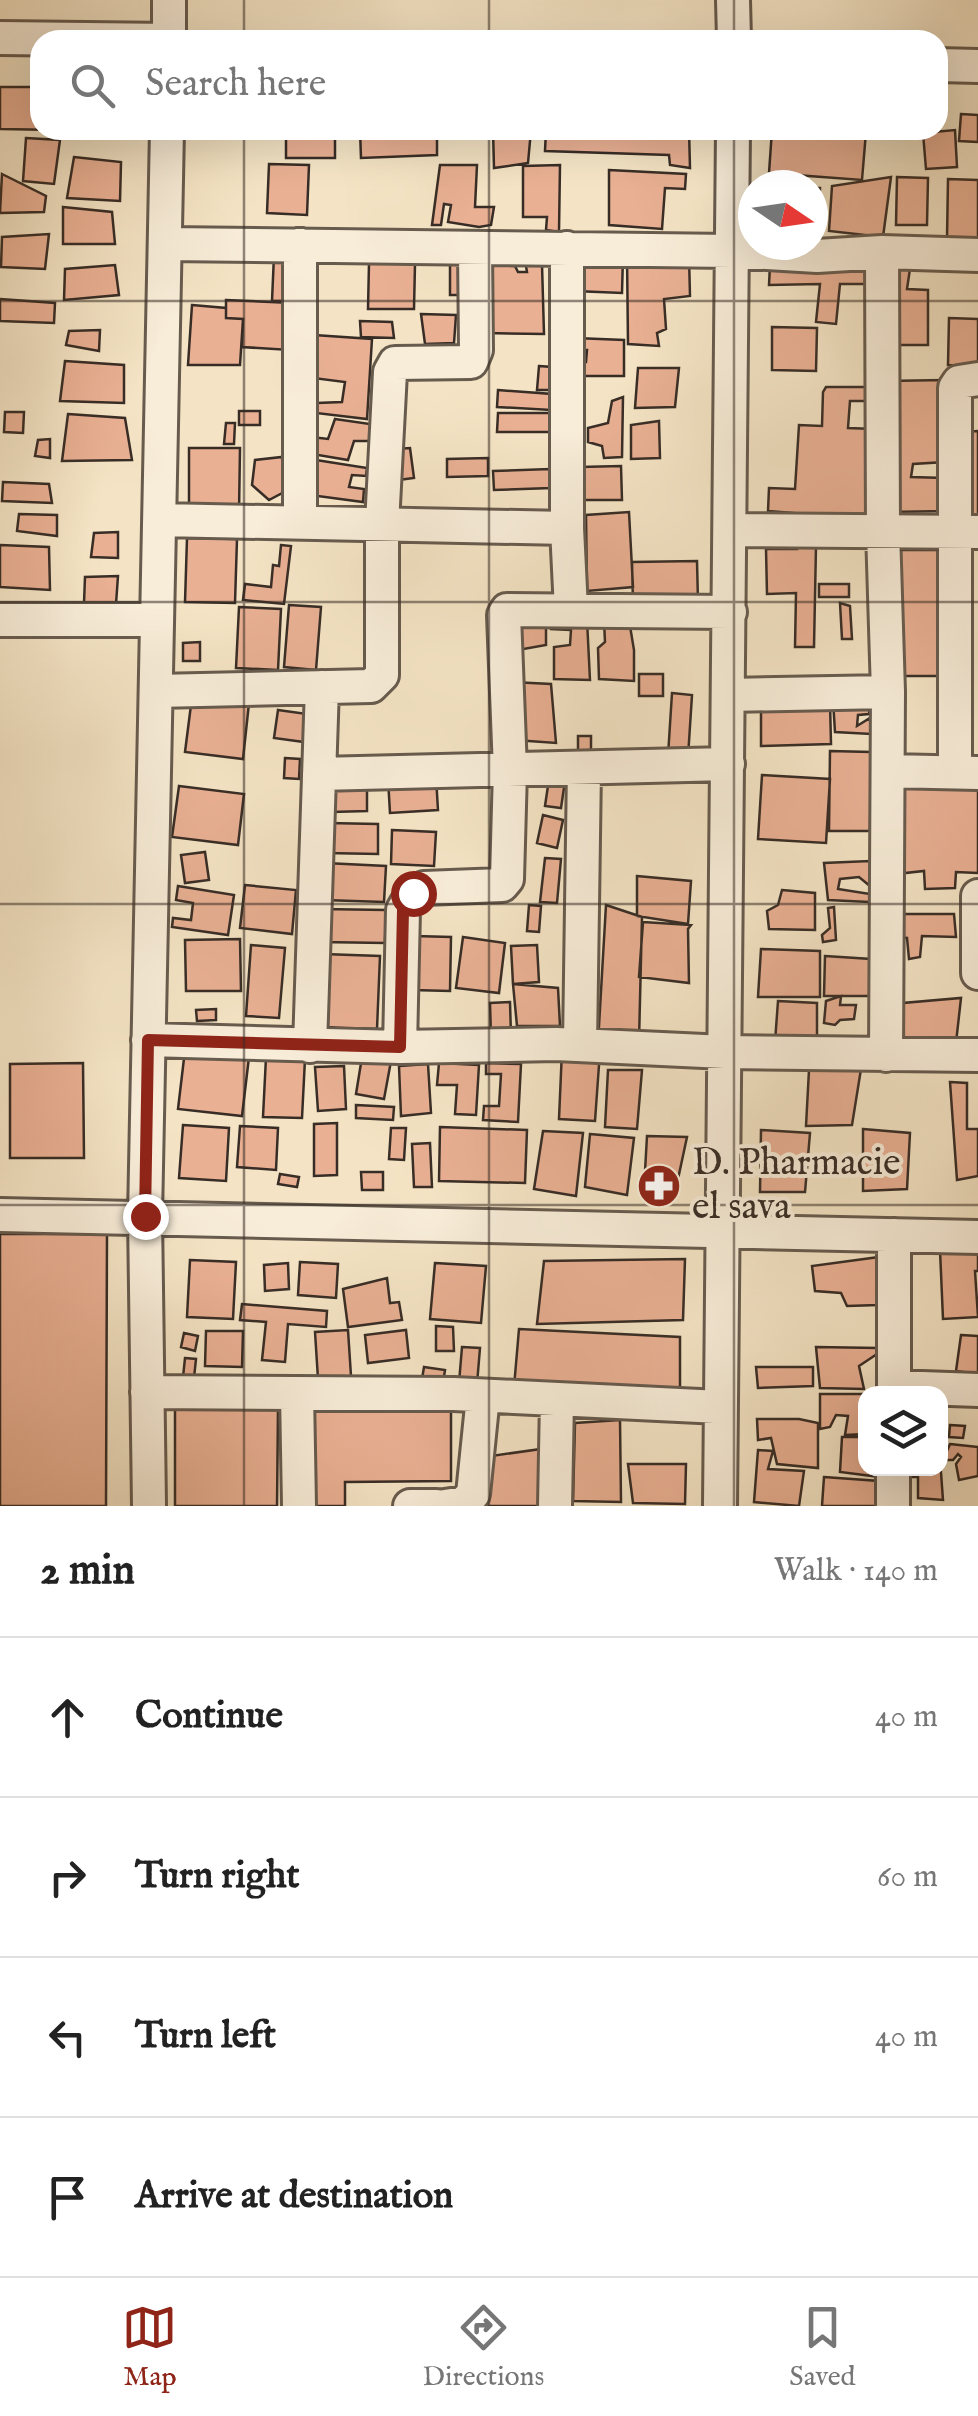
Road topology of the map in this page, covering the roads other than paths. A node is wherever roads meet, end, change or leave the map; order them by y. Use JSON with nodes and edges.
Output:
{"nodes":[{"id":1,"x":169,"y":0,"type":"edge"},
{"id":2,"x":733,"y":0,"type":"edge"},
{"id":3,"x":170,"y":30,"type":"edge"},
{"id":4,"x":734,"y":30,"type":"edge"},
{"id":5,"x":0,"y":38,"type":"edge"},
{"id":6,"x":30,"y":38,"type":"edge"},
{"id":7,"x":948,"y":65,"type":"edge"},
{"id":8,"x":978,"y":66,"type":"edge"},
{"id":9,"x":168,"y":140,"type":"edge"},
{"id":10,"x":733,"y":140,"type":"edge"},
{"id":11,"x":166,"y":244,"type":"junction"},
{"id":12,"x":300,"y":244,"type":"junction"},
{"id":13,"x":568,"y":248,"type":"junction"},
{"id":14,"x":475,"y":249,"type":"junction"},
{"id":15,"x":732,"y":251,"type":"junction"},
{"id":16,"x":882,"y":252,"type":"junction"},
{"id":17,"x":978,"y":255,"type":"edge"},
{"id":18,"x":978,"y":379,"type":"edge"},
{"id":19,"x":160,"y":520,"type":"junction"},
{"id":20,"x":300,"y":522,"type":"junction"},
{"id":21,"x":382,"y":524,"type":"junction"},
{"id":22,"x":567,"y":528,"type":"junction"},
{"id":23,"x":731,"y":530,"type":"junction"},
{"id":24,"x":883,"y":530,"type":"junction"},
{"id":25,"x":967,"y":532,"type":"edge"},
{"id":26,"x":571,"y":610,"type":"junction"},
{"id":27,"x":730,"y":612,"type":"junction"},
{"id":28,"x":0,"y":620,"type":"edge"},
{"id":29,"x":157,"y":620,"type":"junction"},
{"id":30,"x":322,"y":687,"type":"junction"},
{"id":31,"x":156,"y":690,"type":"junction"},
{"id":32,"x":888,"y":692,"type":"junction"},
{"id":33,"x":729,"y":695,"type":"junction"},
{"id":34,"x":728,"y":764,"type":"junction"},
{"id":35,"x":584,"y":768,"type":"junction"},
{"id":36,"x":510,"y":770,"type":"junction"},
{"id":37,"x":889,"y":770,"type":"junction"},
{"id":38,"x":966,"y":773,"type":"edge"},
{"id":39,"x":319,"y":774,"type":"junction"},
{"id":40,"x":978,"y":896,"type":"edge"},
{"id":41,"x":978,"y":973,"type":"edge"},
{"id":42,"x":148,"y":1040,"type":"junction"},
{"id":43,"x":580,"y":1045,"type":"junction"},
{"id":44,"x":310,"y":1046,"type":"junction"},
{"id":45,"x":400,"y":1047,"type":"junction"},
{"id":46,"x":725,"y":1052,"type":"junction"},
{"id":47,"x":886,"y":1055,"type":"junction"},
{"id":48,"x":978,"y":1056,"type":"edge"},
{"id":49,"x":0,"y":1215,"type":"edge"},
{"id":50,"x":145,"y":1216,"type":"junction"},
{"id":51,"x":721,"y":1229,"type":"junction"},
{"id":52,"x":894,"y":1235,"type":"junction"},
{"id":53,"x":978,"y":1237,"type":"edge"},
{"id":54,"x":894,"y":1386,"type":"edge"},
{"id":55,"x":948,"y":1390,"type":"edge"},
{"id":56,"x":978,"y":1390,"type":"edge"},
{"id":57,"x":147,"y":1392,"type":"junction"},
{"id":58,"x":297,"y":1393,"type":"junction"},
{"id":59,"x":484,"y":1396,"type":"junction"},
{"id":60,"x":556,"y":1399,"type":"junction"},
{"id":61,"x":720,"y":1407,"type":"junction"},
{"id":62,"x":893,"y":1476,"type":"edge"},
{"id":63,"x":148,"y":1506,"type":"edge"},
{"id":64,"x":298,"y":1506,"type":"edge"},
{"id":65,"x":410,"y":1506,"type":"edge"},
{"id":66,"x":436,"y":1506,"type":"edge"},
{"id":67,"x":445,"y":1506,"type":"edge"},
{"id":68,"x":555,"y":1506,"type":"edge"},
{"id":69,"x":720,"y":1506,"type":"edge"},
{"id":70,"x":893,"y":1506,"type":"edge"}],
"edges":[{"from":1,"to":3,"type":"street"},
{"from":2,"to":4,"type":"street"},
{"from":5,"to":6,"type":"street"},
{"from":7,"to":8,"type":"street"},
{"from":9,"to":11,"type":"street"},
{"from":10,"to":15,"type":"street"},
{"from":11,"to":12,"type":"street"},
{"from":11,"to":19,"type":"street"},
{"from":12,"to":14,"type":"street"},
{"from":12,"to":20,"type":"street"},
{"from":13,"to":14,"type":"street"},
{"from":13,"to":15,"type":"street"},
{"from":13,"to":22,"type":"street"},
{"from":14,"to":21,"type":"street"},
{"from":15,"to":16,"type":"street"},
{"from":15,"to":23,"type":"street"},
{"from":16,"to":17,"type":"street"},
{"from":16,"to":24,"type":"street"},
{"from":18,"to":25,"type":"street"},
{"from":19,"to":20,"type":"street"},
{"from":19,"to":29,"type":"street"},
{"from":20,"to":21,"type":"street"},
{"from":21,"to":22,"type":"street"},
{"from":21,"to":30,"type":"street"},
{"from":22,"to":26,"type":"street"},
{"from":23,"to":24,"type":"street"},
{"from":23,"to":27,"type":"street"},
{"from":24,"to":25,"type":"street"},
{"from":24,"to":32,"type":"street"},
{"from":25,"to":38,"type":"street"},
{"from":26,"to":27,"type":"street"},
{"from":26,"to":36,"type":"street"},
{"from":27,"to":33,"type":"street"},
{"from":28,"to":29,"type":"street"},
{"from":29,"to":31,"type":"street"},
{"from":30,"to":31,"type":"street"},
{"from":30,"to":39,"type":"street"},
{"from":31,"to":42,"type":"street"},
{"from":32,"to":33,"type":"street"},
{"from":32,"to":37,"type":"street"},
{"from":33,"to":34,"type":"street"},
{"from":34,"to":35,"type":"street"},
{"from":34,"to":46,"type":"street"},
{"from":35,"to":36,"type":"street"},
{"from":35,"to":43,"type":"street"},
{"from":36,"to":39,"type":"street"},
{"from":36,"to":45,"type":"street"},
{"from":37,"to":38,"type":"street"},
{"from":37,"to":47,"type":"street"},
{"from":39,"to":44,"type":"street"},
{"from":40,"to":41,"type":"street"},
{"from":42,"to":44,"type":"street"},
{"from":42,"to":50,"type":"street"},
{"from":43,"to":45,"type":"street"},
{"from":43,"to":46,"type":"street"},
{"from":44,"to":45,"type":"street"},
{"from":46,"to":47,"type":"street"},
{"from":46,"to":51,"type":"street"},
{"from":47,"to":48,"type":"street"},
{"from":49,"to":50,"type":"street"},
{"from":50,"to":51,"type":"street"},
{"from":50,"to":57,"type":"street"},
{"from":51,"to":52,"type":"street"},
{"from":51,"to":61,"type":"street"},
{"from":52,"to":53,"type":"street"},
{"from":52,"to":54,"type":"street"},
{"from":55,"to":56,"type":"street"},
{"from":57,"to":58,"type":"street"},
{"from":57,"to":63,"type":"street"},
{"from":58,"to":59,"type":"street"},
{"from":58,"to":64,"type":"street"},
{"from":59,"to":60,"type":"street"},
{"from":59,"to":67,"type":"street"},
{"from":60,"to":61,"type":"street"},
{"from":60,"to":68,"type":"street"},
{"from":61,"to":69,"type":"street"},
{"from":62,"to":70,"type":"street"},
{"from":65,"to":66,"type":"street"}]}
